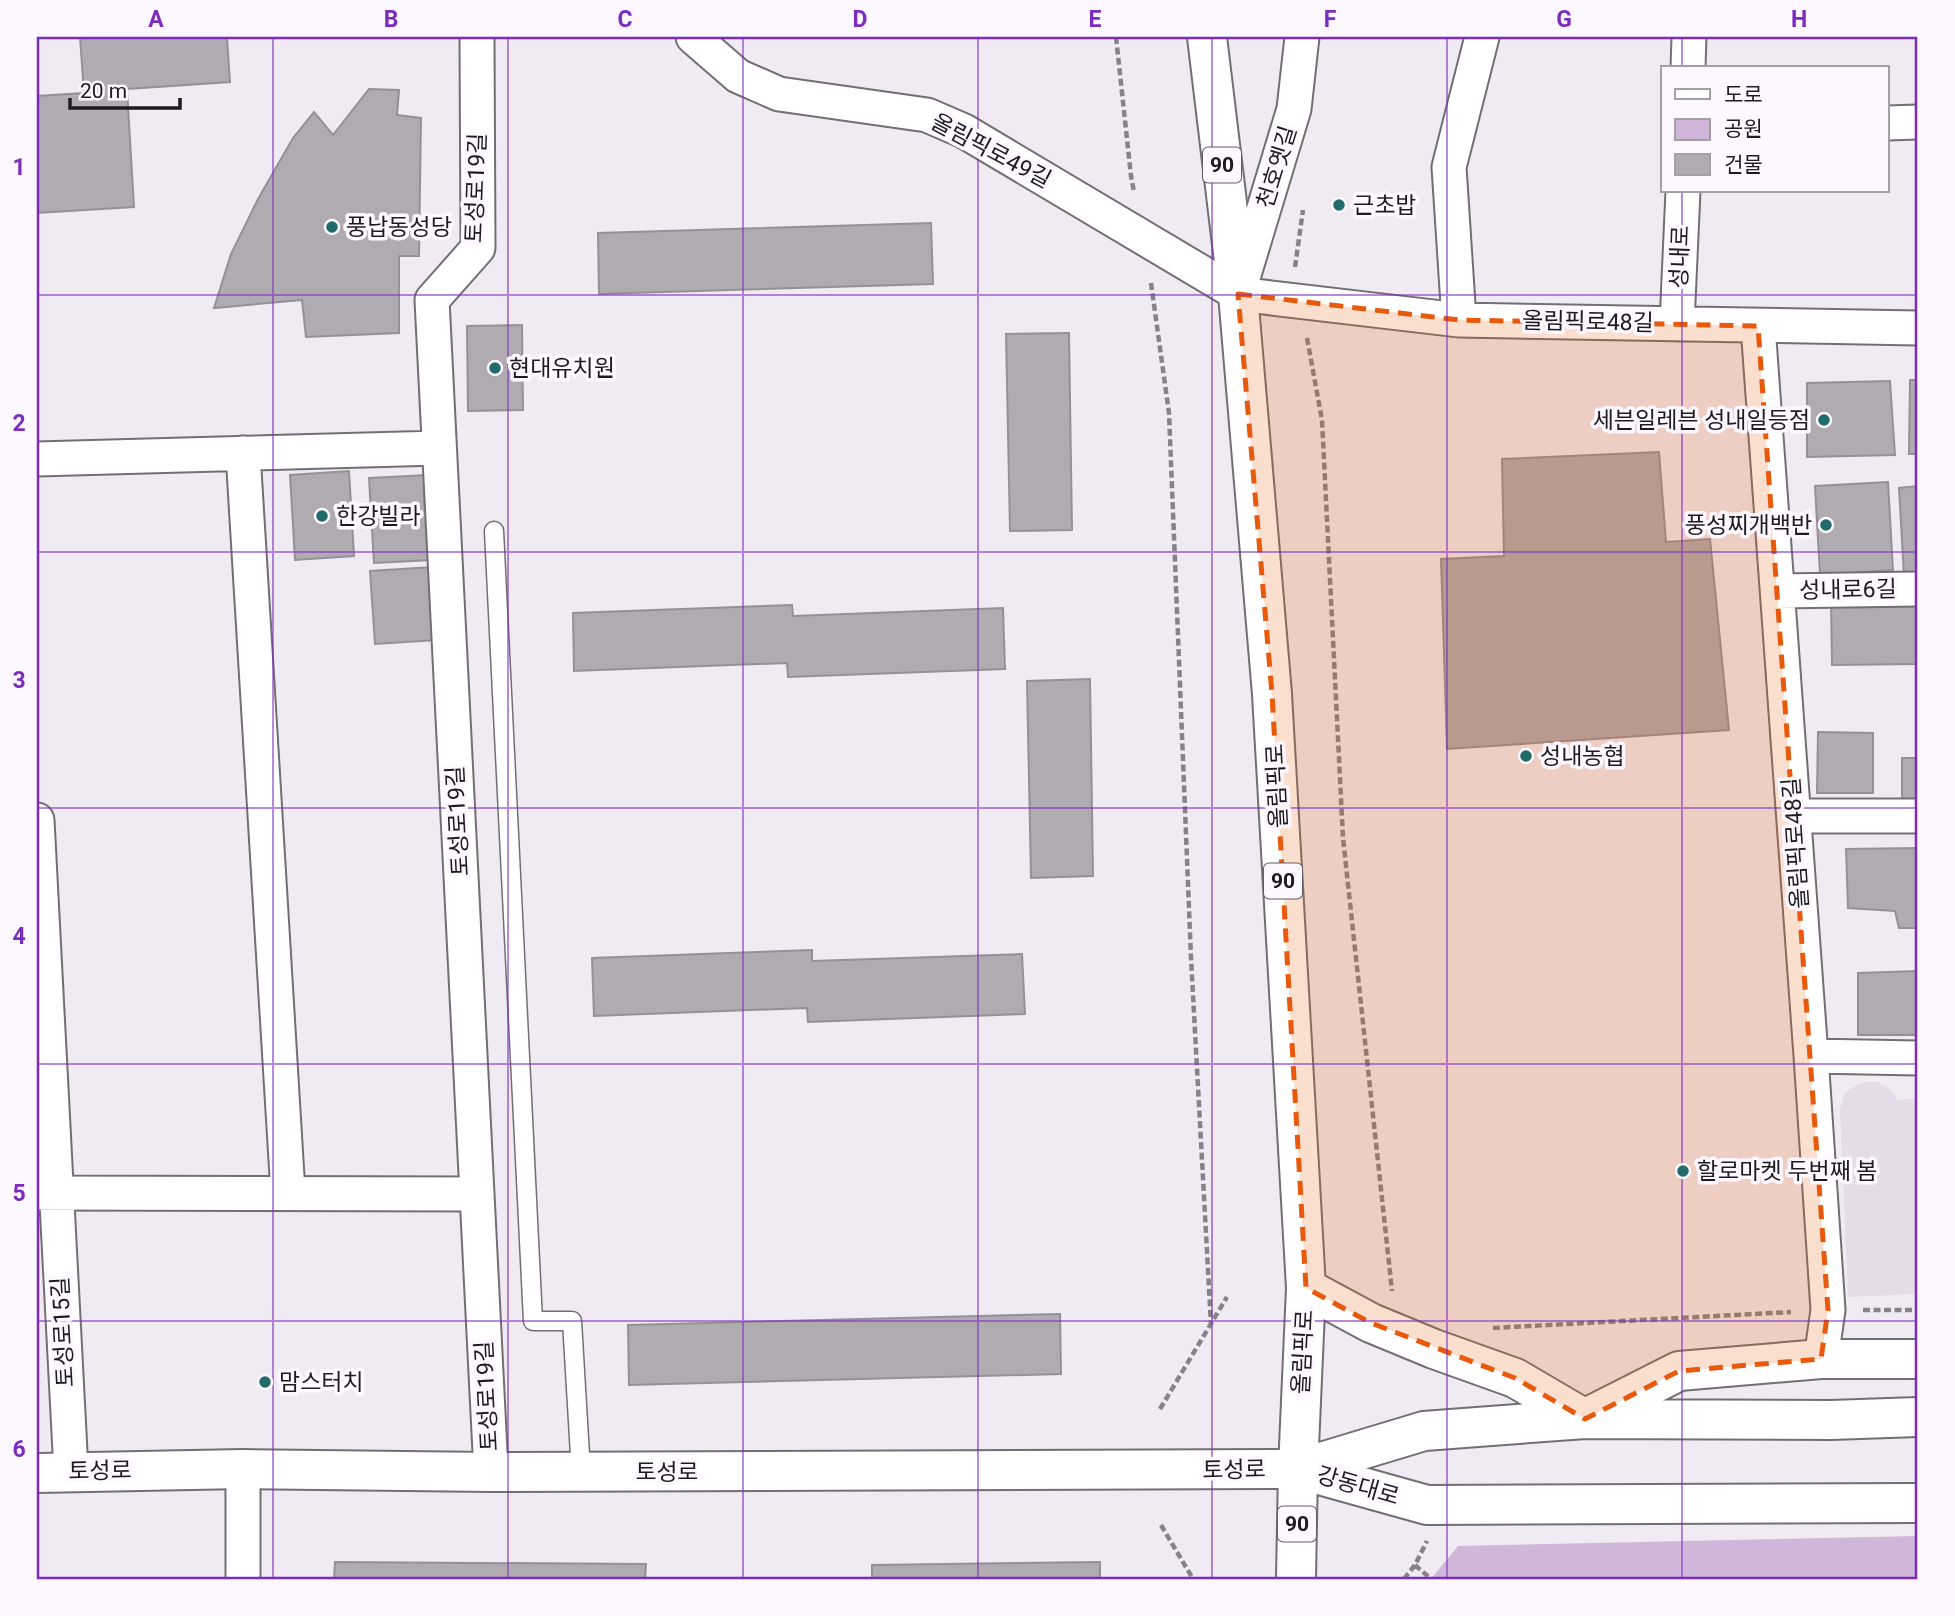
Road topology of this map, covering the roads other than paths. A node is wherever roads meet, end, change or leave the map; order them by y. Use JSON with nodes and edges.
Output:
{"nodes":[{"id":1,"x":477,"y":37,"type":"edge"},
{"id":2,"x":693,"y":37,"type":"edge"},
{"id":3,"x":1207,"y":37,"type":"edge"},
{"id":4,"x":1302,"y":37,"type":"edge"},
{"id":5,"x":1482,"y":37,"type":"edge"},
{"id":6,"x":1689,"y":37,"type":"edge"},
{"id":7,"x":1688,"y":66,"type":"edge"},
{"id":8,"x":1918,"y":122,"type":"edge"},
{"id":9,"x":1888,"y":123,"type":"edge"},
{"id":10,"x":1683,"y":192,"type":"edge"},
{"id":11,"x":1238,"y":294,"type":"junction"},
{"id":12,"x":1459,"y":320,"type":"junction"},
{"id":13,"x":1677,"y":324,"type":"junction"},
{"id":14,"x":1758,"y":326,"type":"junction"},
{"id":15,"x":1918,"y":328,"type":"edge"},
{"id":16,"x":439,"y":448,"type":"junction"},
{"id":17,"x":243,"y":453,"type":"junction"},
{"id":18,"x":37,"y":459,"type":"edge"},
{"id":19,"x":494,"y":531,"type":"dead end"},
{"id":20,"x":1918,"y":589,"type":"edge"},
{"id":21,"x":1778,"y":591,"type":"junction"},
{"id":22,"x":1794,"y":816,"type":"junction"},
{"id":23,"x":1918,"y":816,"type":"edge"},
{"id":24,"x":37,"y":820,"type":"edge"},
{"id":25,"x":1811,"y":1056,"type":"junction"},
{"id":26,"x":1918,"y":1058,"type":"edge"},
{"id":27,"x":46,"y":1193,"type":"edge"},
{"id":28,"x":288,"y":1194,"type":"junction"},
{"id":29,"x":477,"y":1194,"type":"junction"},
{"id":30,"x":1306,"y":1289,"type":"junction"},
{"id":31,"x":1821,"y":1359,"type":"junction"},
{"id":32,"x":1918,"y":1359,"type":"edge"},
{"id":33,"x":1918,"y":1417,"type":"edge"},
{"id":34,"x":1585,"y":1419,"type":"junction"},
{"id":35,"x":243,"y":1469,"type":"junction"},
{"id":36,"x":1298,"y":1469,"type":"junction"},
{"id":37,"x":54,"y":1472,"type":"edge"},
{"id":38,"x":491,"y":1472,"type":"junction"},
{"id":39,"x":581,"y":1472,"type":"junction"},
{"id":40,"x":1918,"y":1503,"type":"edge"},
{"id":41,"x":243,"y":1579,"type":"edge"},
{"id":42,"x":1296,"y":1579,"type":"edge"}],
"edges":[{"from":1,"to":16,"type":"street","name":"토성로19길"},
{"from":2,"to":11,"type":"street","name":"올림픽로49길"},
{"from":3,"to":11,"type":"main road","name":"올림픽로","number":"90"},
{"from":4,"to":11,"type":"street","name":"천호옛길"},
{"from":5,"to":12,"type":"street"},
{"from":6,"to":7,"type":"street"},
{"from":8,"to":9,"type":"street"},
{"from":10,"to":13,"type":"street","name":"성내로"},
{"from":11,"to":12,"type":"street","name":"올림픽로48길"},
{"from":11,"to":30,"type":"main road","name":"올림픽로","number":"90"},
{"from":12,"to":13,"type":"street","name":"올림픽로48길"},
{"from":13,"to":14,"type":"street","name":"올림픽로48길"},
{"from":14,"to":15,"type":"street","name":"올림픽로48길"},
{"from":14,"to":21,"type":"street","name":"올림픽로48길"},
{"from":16,"to":17,"type":"street"},
{"from":16,"to":29,"type":"street","name":"토성로19길"},
{"from":17,"to":18,"type":"street"},
{"from":17,"to":28,"type":"street"},
{"from":19,"to":39,"type":"lane"},
{"from":20,"to":21,"type":"street","name":"성내로6길"},
{"from":21,"to":22,"type":"street","name":"올림픽로48길"},
{"from":22,"to":23,"type":"street"},
{"from":22,"to":25,"type":"street","name":"올림픽로48길"},
{"from":24,"to":27,"type":"street","name":"토성로15길"},
{"from":25,"to":26,"type":"street"},
{"from":25,"to":31,"type":"street","name":"올림픽로48길"},
{"from":27,"to":28,"type":"street"},
{"from":27,"to":37,"type":"street","name":"토성로15길"},
{"from":28,"to":29,"type":"street"},
{"from":29,"to":38,"type":"street","name":"토성로19길"},
{"from":30,"to":34,"type":"main road"},
{"from":30,"to":36,"type":"main road","name":"올림픽로","number":"90"},
{"from":31,"to":32,"type":"main road"},
{"from":31,"to":34,"type":"main road"},
{"from":33,"to":34,"type":"main road","name":"강동대로"},
{"from":34,"to":36,"type":"main road","name":"강동대로"},
{"from":35,"to":37,"type":"main road","name":"토성로"},
{"from":35,"to":38,"type":"main road","name":"토성로"},
{"from":35,"to":41,"type":"street"},
{"from":36,"to":39,"type":"main road","name":"토성로"},
{"from":36,"to":40,"type":"main road","name":"강동대로"},
{"from":36,"to":42,"type":"main road","name":"올림픽로","number":"90"},
{"from":38,"to":39,"type":"main road","name":"토성로"}]}
